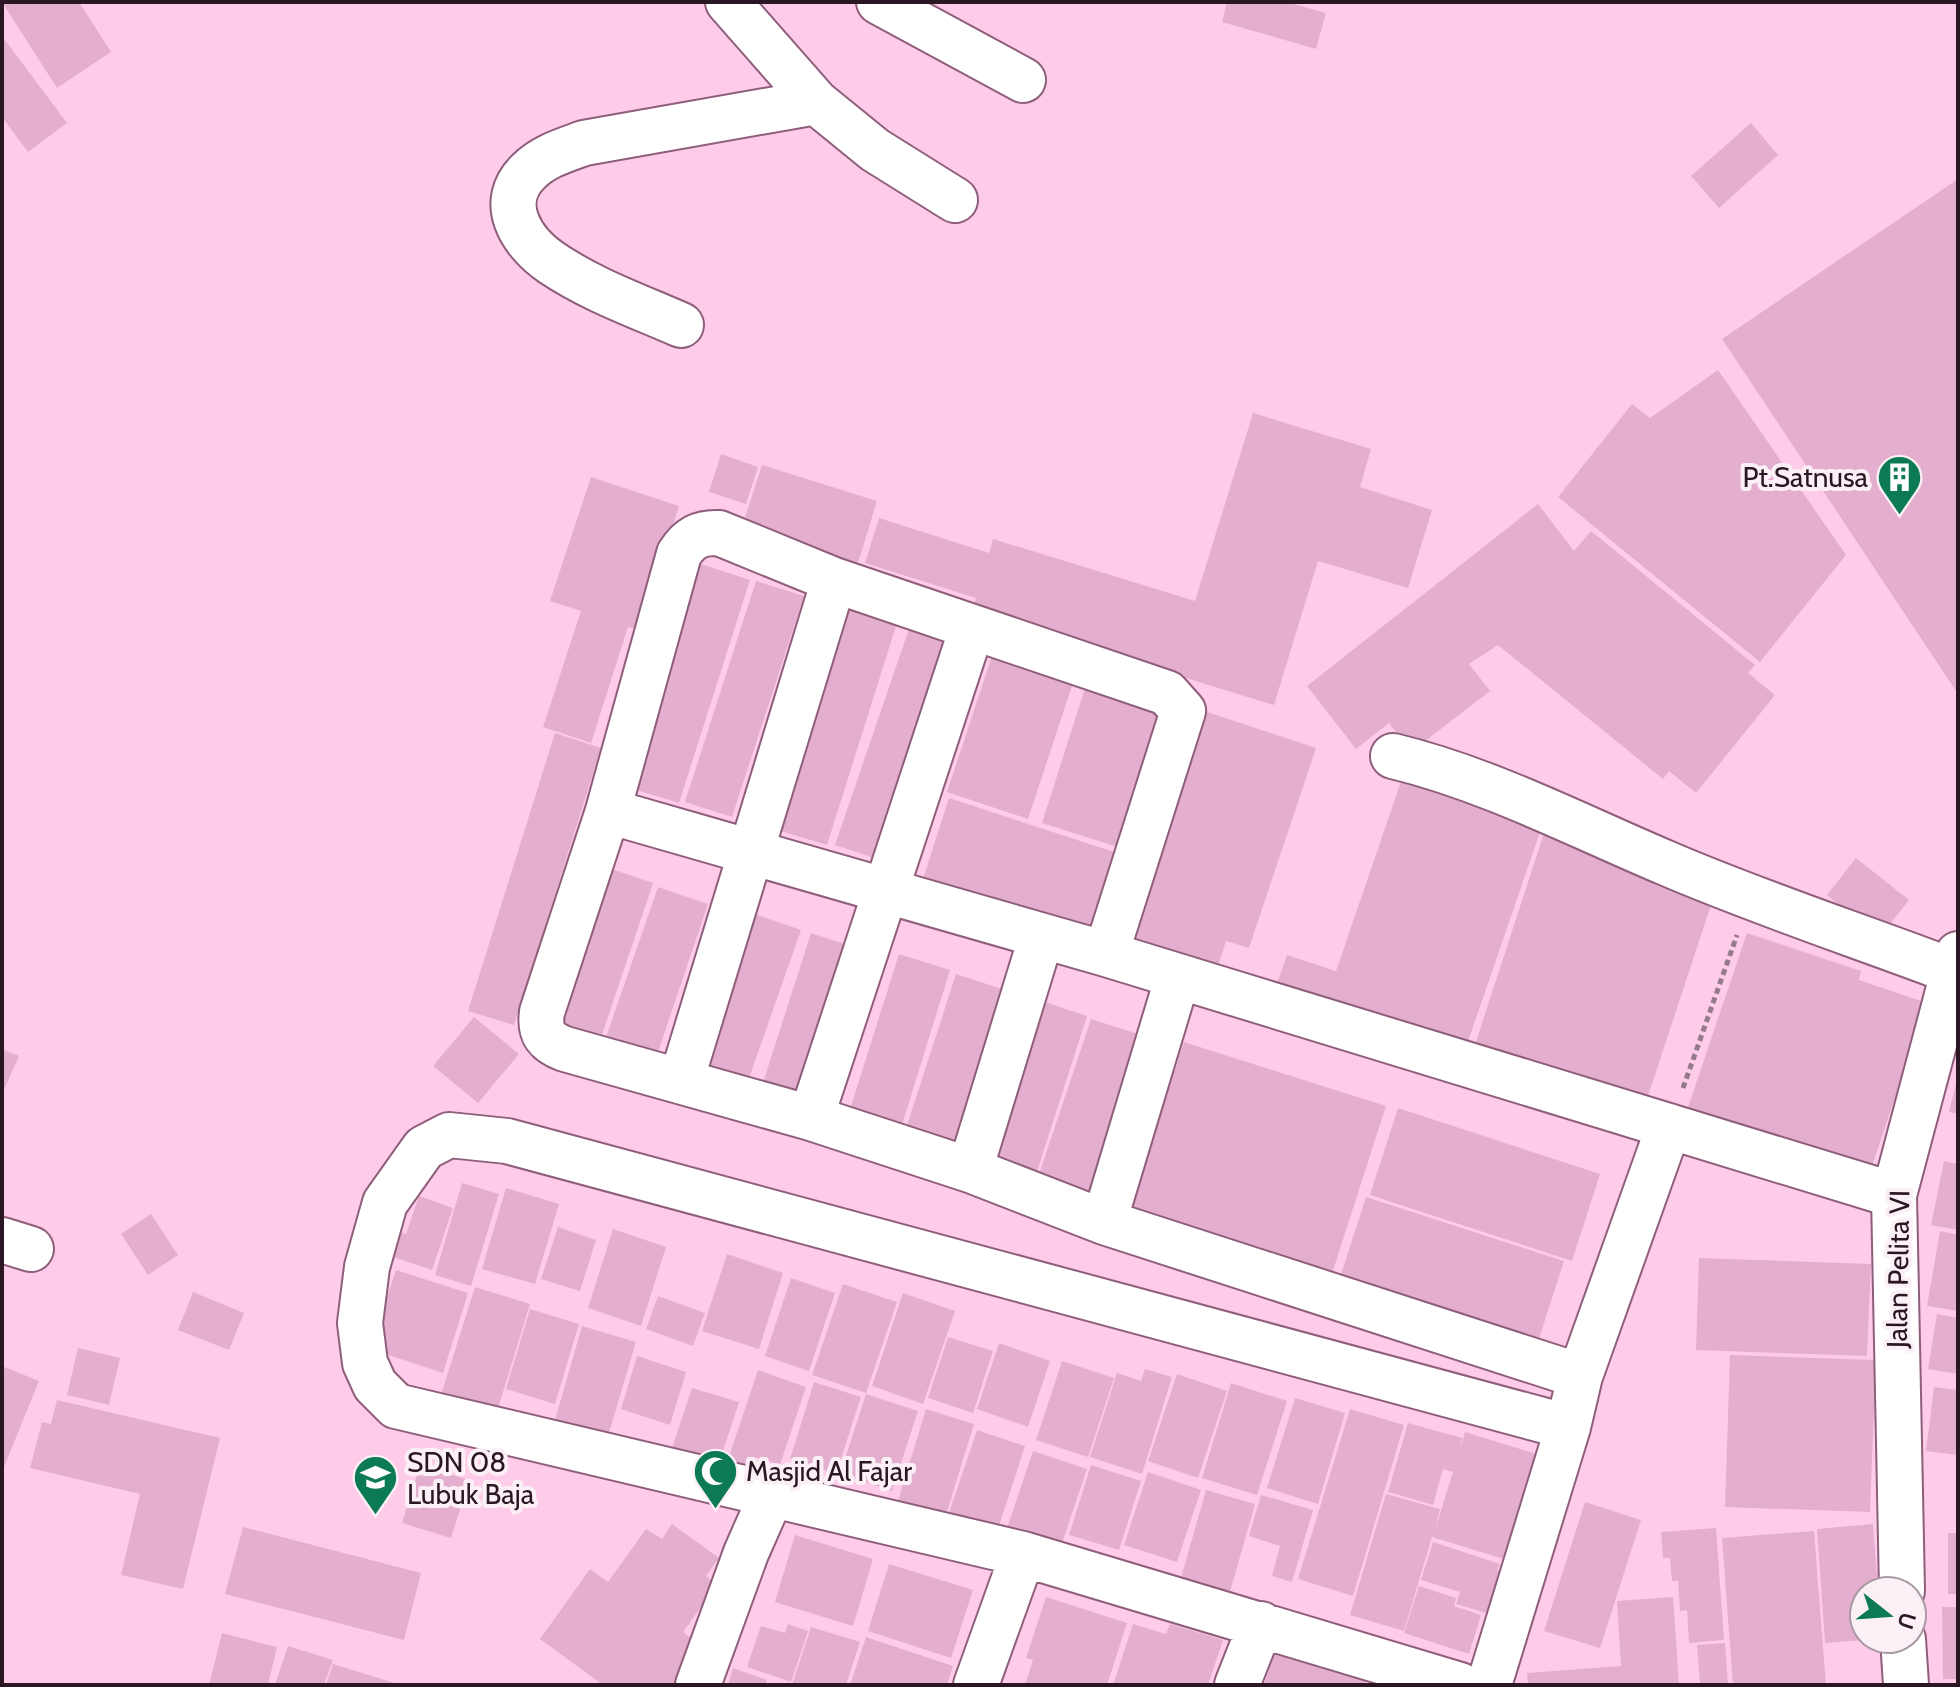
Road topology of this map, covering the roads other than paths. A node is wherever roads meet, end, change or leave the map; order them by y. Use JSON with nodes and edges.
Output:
{"nodes":[{"id":1,"x":728,"y":2,"type":"edge"},
{"id":2,"x":879,"y":2,"type":"edge"},
{"id":3,"x":1023,"y":80,"type":"dead end"},
{"id":4,"x":816,"y":102,"type":"junction"},
{"id":5,"x":955,"y":200,"type":"dead end"},
{"id":6,"x":681,"y":325,"type":"dead end"},
{"id":7,"x":834,"y":580,"type":"junction"},
{"id":8,"x":972,"y":628,"type":"junction"},
{"id":9,"x":1393,"y":756,"type":"dead end"},
{"id":10,"x":608,"y":811,"type":"junction"},
{"id":11,"x":751,"y":852,"type":"junction"},
{"id":12,"x":886,"y":889,"type":"junction"},
{"id":13,"x":1041,"y":938,"type":"junction"},
{"id":14,"x":1106,"y":954,"type":"junction"},
{"id":15,"x":1955,"y":962,"type":"edge"},
{"id":16,"x":1178,"y":976,"type":"junction"},
{"id":17,"x":681,"y":1081,"type":"junction"},
{"id":18,"x":811,"y":1118,"type":"junction"},
{"id":19,"x":1669,"y":1126,"type":"junction"},
{"id":20,"x":970,"y":1170,"type":"junction"},
{"id":21,"x":1894,"y":1195,"type":"junction"},
{"id":22,"x":1104,"y":1222,"type":"junction"},
{"id":23,"x":1580,"y":1376,"type":"junction"},
{"id":24,"x":1568,"y":1427,"type":"junction"},
{"id":25,"x":772,"y":1494,"type":"junction"},
{"id":26,"x":1023,"y":1554,"type":"junction"},
{"id":27,"x":1902,"y":1575,"type":"edge"},
{"id":28,"x":1261,"y":1624,"type":"junction"},
{"id":29,"x":1904,"y":1655,"type":"edge"},
{"id":30,"x":698,"y":1685,"type":"edge"},
{"id":31,"x":976,"y":1685,"type":"edge"},
{"id":32,"x":1237,"y":1685,"type":"edge"},
{"id":33,"x":1460,"y":1685,"type":"edge"},
{"id":34,"x":1489,"y":1685,"type":"edge"},
{"id":35,"x":1906,"y":1685,"type":"edge"}],
"edges":[{"from":1,"to":4,"type":"street"},
{"from":2,"to":3,"type":"street"},
{"from":4,"to":5,"type":"street"},
{"from":4,"to":6,"type":"street"},
{"from":7,"to":8,"type":"street"},
{"from":7,"to":10,"type":"street"},
{"from":7,"to":11,"type":"street"},
{"from":8,"to":12,"type":"street"},
{"from":8,"to":14,"type":"street"},
{"from":9,"to":15,"type":"street"},
{"from":10,"to":11,"type":"street"},
{"from":10,"to":17,"type":"street"},
{"from":11,"to":12,"type":"street"},
{"from":11,"to":17,"type":"street"},
{"from":12,"to":13,"type":"street"},
{"from":12,"to":18,"type":"street"},
{"from":13,"to":14,"type":"street"},
{"from":13,"to":20,"type":"street"},
{"from":14,"to":16,"type":"street"},
{"from":15,"to":21,"type":"street","name":"Jalan Pelita VI"},
{"from":16,"to":19,"type":"street"},
{"from":16,"to":22,"type":"street"},
{"from":17,"to":18,"type":"street"},
{"from":18,"to":20,"type":"street"},
{"from":19,"to":21,"type":"street"},
{"from":19,"to":23,"type":"street"},
{"from":20,"to":22,"type":"street"},
{"from":21,"to":27,"type":"street","name":"Jalan Pelita VI"},
{"from":22,"to":23,"type":"street"},
{"from":23,"to":24,"type":"street"},
{"from":24,"to":25,"type":"street"},
{"from":24,"to":34,"type":"street"},
{"from":25,"to":26,"type":"street"},
{"from":25,"to":30,"type":"street"},
{"from":26,"to":28,"type":"street"},
{"from":26,"to":31,"type":"street"},
{"from":28,"to":32,"type":"street"},
{"from":28,"to":33,"type":"street"},
{"from":29,"to":35,"type":"street"}]}
